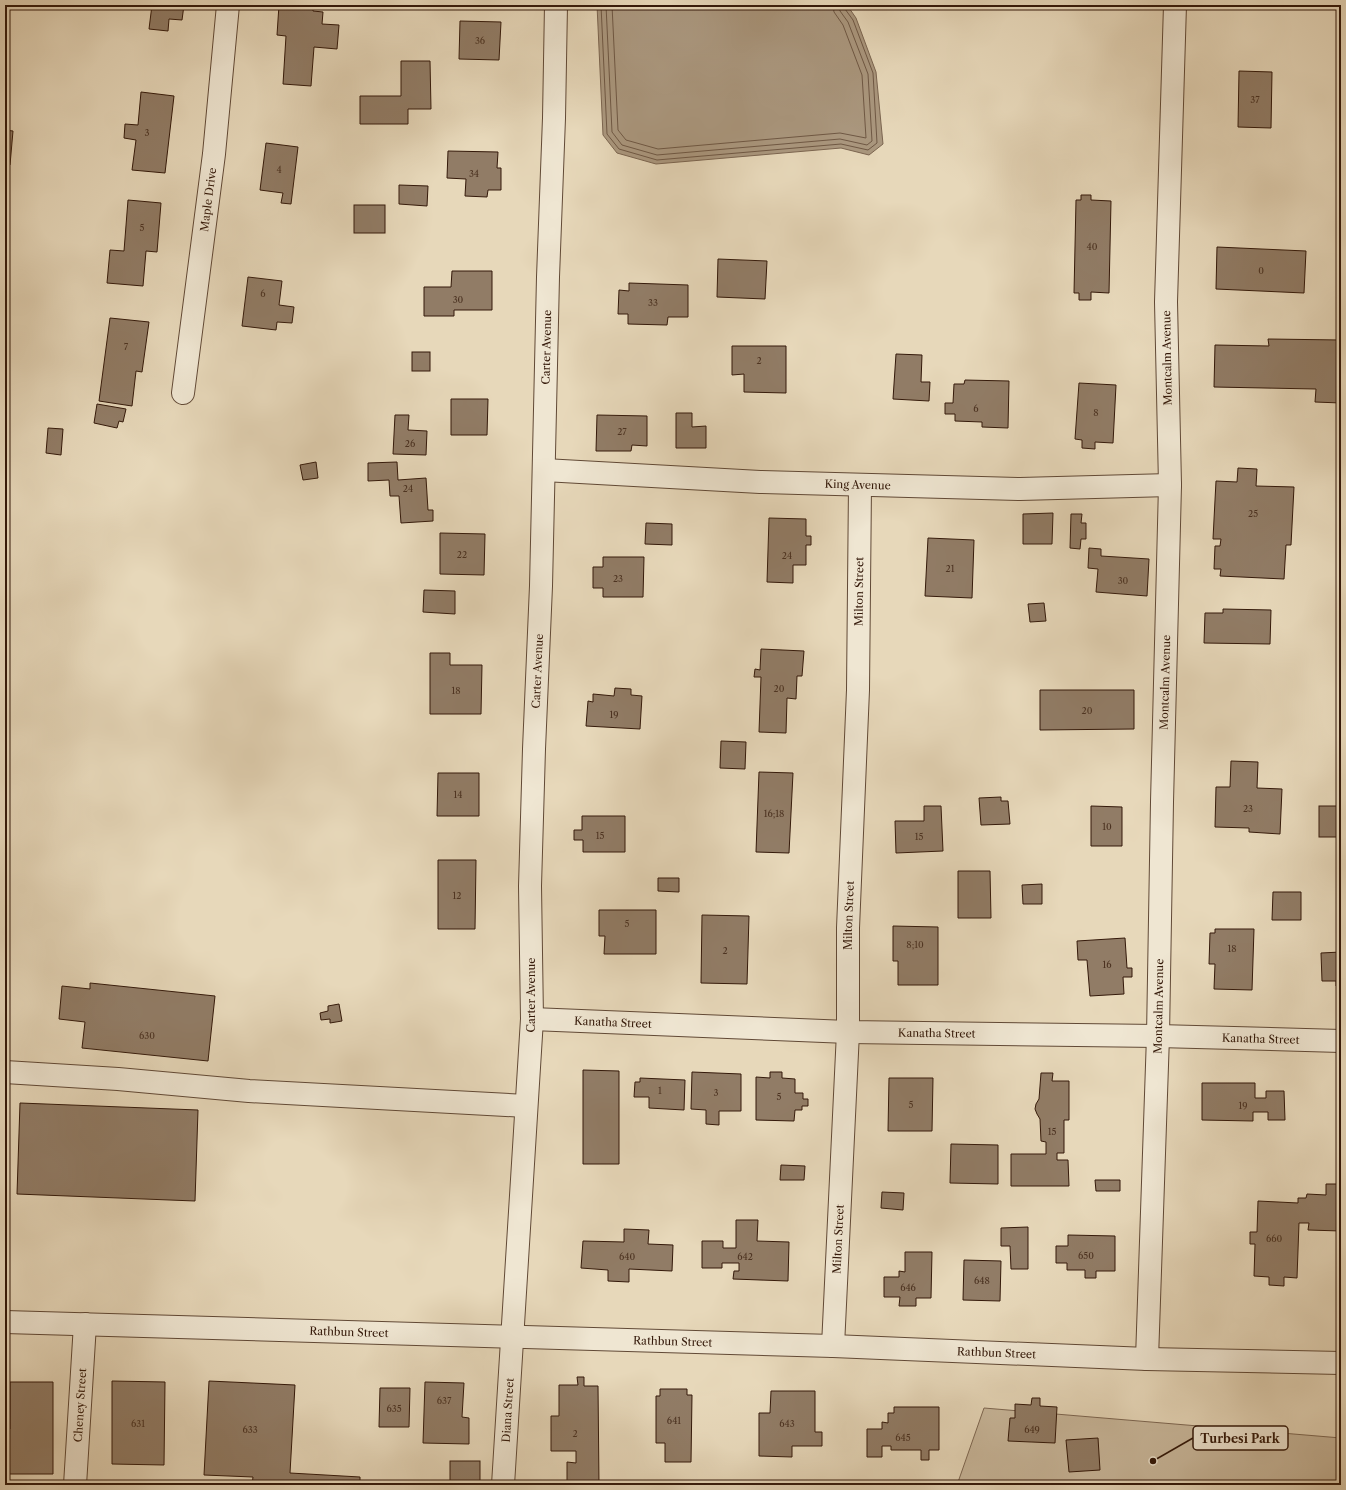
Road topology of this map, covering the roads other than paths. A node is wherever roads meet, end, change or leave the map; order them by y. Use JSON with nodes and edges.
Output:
{"nodes":[{"id":1,"x":228,"y":5,"type":"edge"},
{"id":2,"x":556,"y":5,"type":"edge"},
{"id":3,"x":1175,"y":5,"type":"edge"},
{"id":4,"x":183,"y":393,"type":"dead end"},
{"id":5,"x":544,"y":470,"type":"junction"},
{"id":6,"x":860,"y":485,"type":"junction"},
{"id":7,"x":1170,"y":485,"type":"junction"},
{"id":8,"x":532,"y":1019,"type":"junction"},
{"id":9,"x":848,"y":1032,"type":"junction"},
{"id":10,"x":1158,"y":1036,"type":"junction"},
{"id":11,"x":1341,"y":1041,"type":"edge"},
{"id":12,"x":5,"y":1072,"type":"edge"},
{"id":13,"x":526,"y":1106,"type":"junction"},
{"id":14,"x":5,"y":1322,"type":"edge"},
{"id":15,"x":85,"y":1324,"type":"junction"},
{"id":16,"x":512,"y":1336,"type":"junction"},
{"id":17,"x":833,"y":1346,"type":"junction"},
{"id":18,"x":1147,"y":1359,"type":"junction"},
{"id":19,"x":1341,"y":1363,"type":"edge"},
{"id":20,"x":75,"y":1485,"type":"edge"},
{"id":21,"x":504,"y":1485,"type":"edge"}],
"edges":[{"from":1,"to":4,"type":"street","name":"Maple Drive"},
{"from":2,"to":5,"type":"street","name":"Carter Avenue"},
{"from":3,"to":7,"type":"street","name":"Montcalm Avenue"},
{"from":5,"to":6,"type":"street","name":"King Avenue"},
{"from":5,"to":8,"type":"street","name":"Carter Avenue"},
{"from":6,"to":7,"type":"street","name":"King Avenue"},
{"from":6,"to":9,"type":"street","name":"Milton Street"},
{"from":7,"to":10,"type":"street","name":"Montcalm Avenue"},
{"from":8,"to":9,"type":"street","name":"Kanatha Street"},
{"from":8,"to":13,"type":"street","name":"Carter Avenue"},
{"from":9,"to":10,"type":"street","name":"Kanatha Street"},
{"from":9,"to":17,"type":"street","name":"Milton Street"},
{"from":10,"to":11,"type":"street","name":"Kanatha Street"},
{"from":10,"to":18,"type":"street","name":"Montcalm Avenue"},
{"from":12,"to":13,"type":"street"},
{"from":13,"to":16,"type":"street","name":"Carter Avenue"},
{"from":14,"to":15,"type":"street","name":"Rathbun Street"},
{"from":15,"to":16,"type":"street","name":"Rathbun Street"},
{"from":15,"to":20,"type":"street","name":"Cheney Street"},
{"from":16,"to":17,"type":"street","name":"Rathbun Street"},
{"from":16,"to":21,"type":"street","name":"Diana Street"},
{"from":17,"to":18,"type":"street","name":"Rathbun Street"},
{"from":18,"to":19,"type":"street","name":"Rathbun Street"}]}
